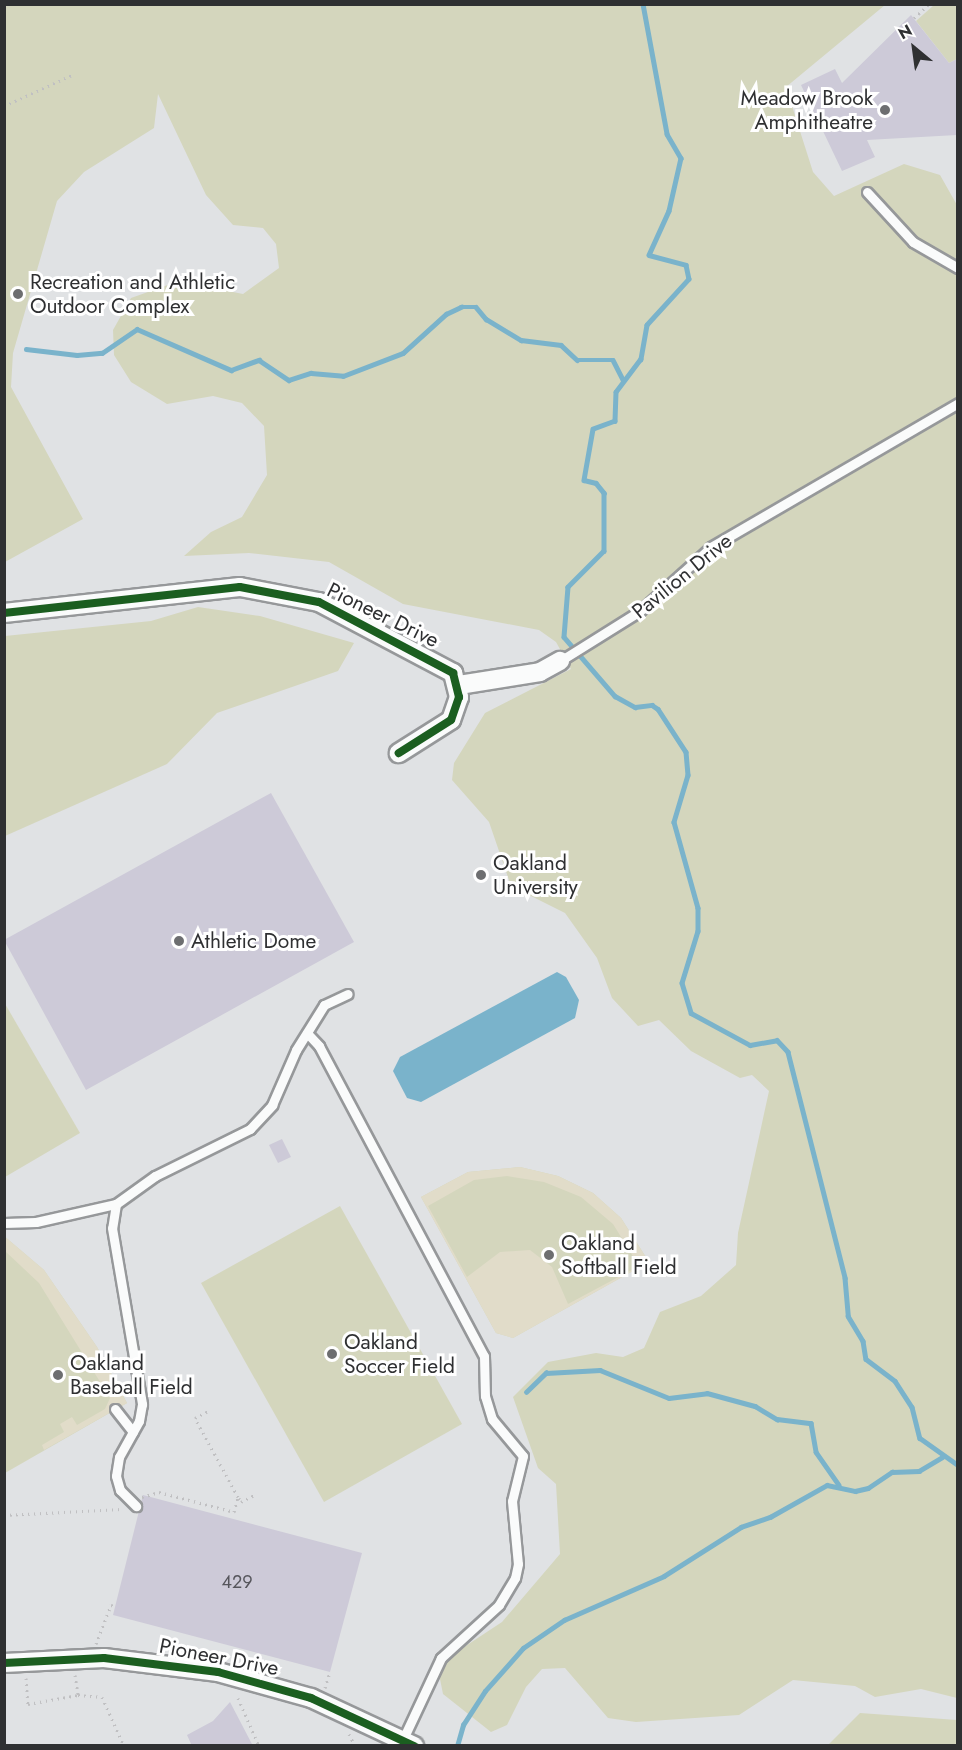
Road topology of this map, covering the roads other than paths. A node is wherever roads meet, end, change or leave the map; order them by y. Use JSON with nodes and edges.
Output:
{"nodes":[{"id":1,"x":867,"y":192,"type":"dead end"},
{"id":2,"x":957,"y":268,"type":"edge"},
{"id":3,"x":957,"y":403,"type":"edge"},
{"id":4,"x":4,"y":613,"type":"edge"},
{"id":5,"x":560,"y":661,"type":"joint"},
{"id":6,"x":459,"y":685,"type":"junction"},
{"id":7,"x":399,"y":753,"type":"dead end"},
{"id":8,"x":348,"y":994,"type":"dead end"},
{"id":9,"x":307,"y":1033,"type":"junction"},
{"id":10,"x":116,"y":1204,"type":"junction"},
{"id":11,"x":4,"y":1223,"type":"edge"},
{"id":12,"x":115,"y":1409,"type":"dead end"},
{"id":13,"x":133,"y":1432,"type":"junction"},
{"id":14,"x":136,"y":1506,"type":"road end"},
{"id":15,"x":4,"y":1663,"type":"edge"},
{"id":16,"x":408,"y":1742,"type":"edge"}],
"edges":[{"from":1,"to":2,"type":"lane"},
{"from":3,"to":5,"type":"lane","name":"Pavilion Drive"},
{"from":4,"to":6,"type":"street","name":"Pioneer Drive"},
{"from":5,"to":6,"type":"street","name":"Pavilion Drive"},
{"from":6,"to":7,"type":"street"},
{"from":8,"to":9,"type":"lane"},
{"from":9,"to":10,"type":"lane"},
{"from":9,"to":16,"type":"lane"},
{"from":10,"to":11,"type":"lane"},
{"from":10,"to":13,"type":"lane"},
{"from":12,"to":13,"type":"lane"},
{"from":13,"to":14,"type":"lane"},
{"from":15,"to":16,"type":"street","name":"Pioneer Drive"}]}
